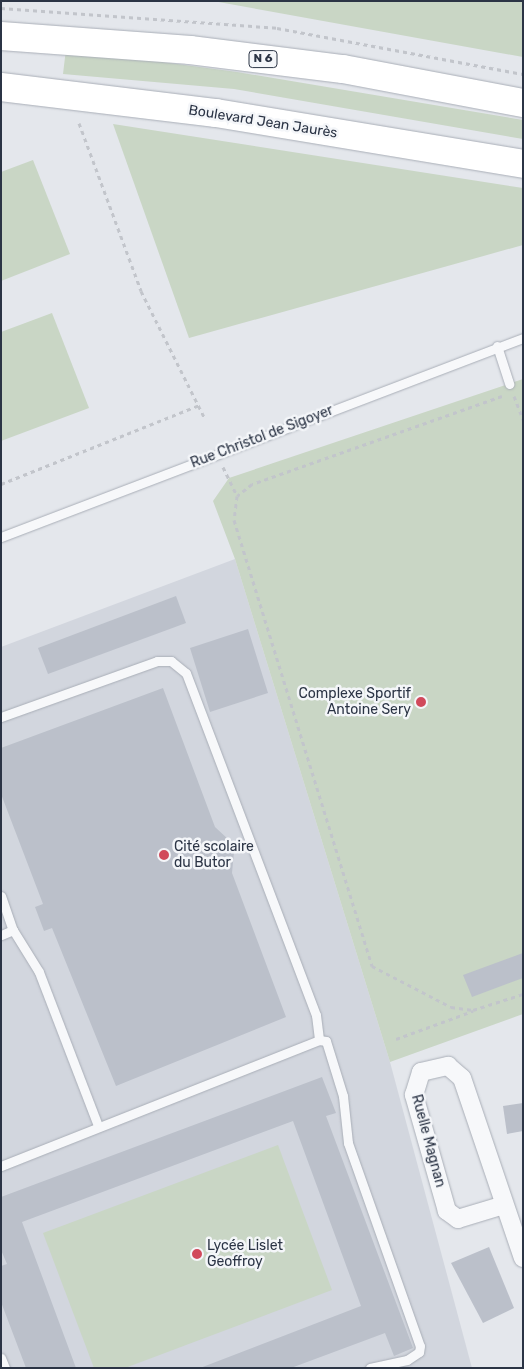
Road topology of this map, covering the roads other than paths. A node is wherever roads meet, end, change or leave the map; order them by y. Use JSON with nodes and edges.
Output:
{"nodes":[{"id":1,"x":1,"y":36,"type":"edge"},
{"id":2,"x":1,"y":87,"type":"edge"},
{"id":3,"x":523,"y":103,"type":"edge"},
{"id":4,"x":523,"y":164,"type":"edge"},
{"id":5,"x":523,"y":338,"type":"edge"},
{"id":6,"x":497,"y":346,"type":"junction"},
{"id":7,"x":511,"y":388,"type":"road end"},
{"id":8,"x":1,"y":537,"type":"edge"},
{"id":9,"x":1,"y":717,"type":"edge"},
{"id":10,"x":1,"y":896,"type":"edge"},
{"id":11,"x":13,"y":930,"type":"junction"},
{"id":12,"x":1,"y":935,"type":"edge"},
{"id":13,"x":319,"y":1040,"type":"junction"},
{"id":14,"x":98,"y":1126,"type":"junction"},
{"id":15,"x":1,"y":1166,"type":"edge"},
{"id":16,"x":504,"y":1206,"type":"junction"},
{"id":17,"x":522,"y":1253,"type":"edge"},
{"id":18,"x":1,"y":1358,"type":"edge"},
{"id":19,"x":5,"y":1368,"type":"edge"},
{"id":20,"x":370,"y":1368,"type":"edge"}],
"edges":[{"from":1,"to":3,"type":"main road","number":"N 6"},
{"from":2,"to":4,"type":"main road","name":"Boulevard Jean Jaurès"},
{"from":5,"to":6,"type":"lane","name":"Rue Christol de Sigoyer"},
{"from":6,"to":7,"type":"lane"},
{"from":6,"to":8,"type":"lane","name":"Rue Christol de Sigoyer"},
{"from":9,"to":13,"type":"lane"},
{"from":10,"to":11,"type":"lane"},
{"from":11,"to":12,"type":"lane"},
{"from":11,"to":14,"type":"lane"},
{"from":13,"to":14,"type":"lane"},
{"from":13,"to":20,"type":"lane"},
{"from":14,"to":15,"type":"lane"},
{"from":16,"to":16,"type":"street","name":"Ruelle Magnan"},
{"from":16,"to":17,"type":"street","name":"Ruelle Magnan"},
{"from":18,"to":19,"type":"lane"}]}
